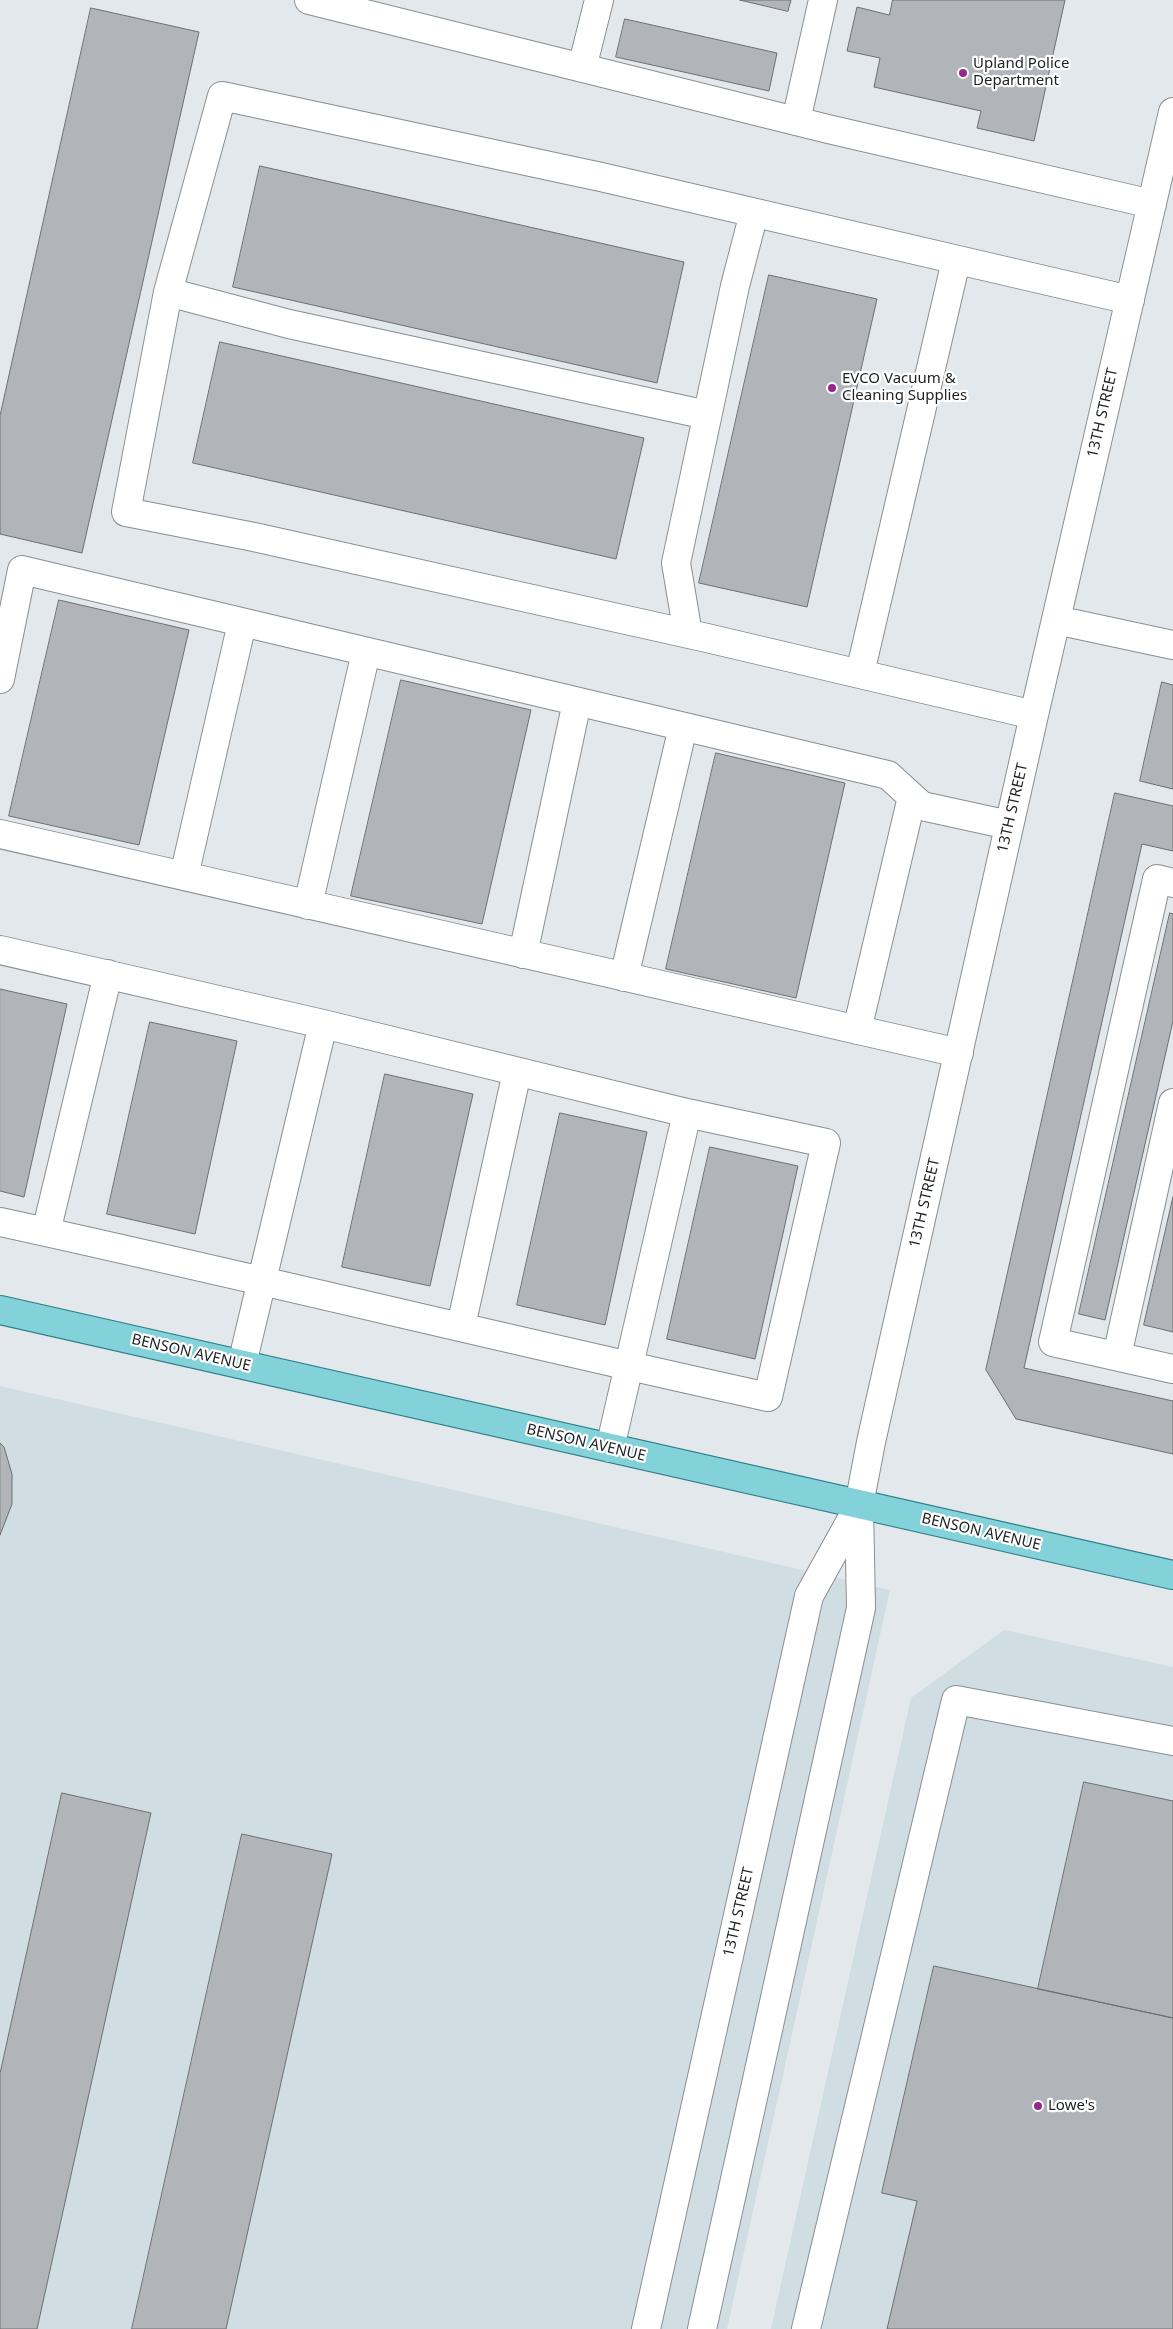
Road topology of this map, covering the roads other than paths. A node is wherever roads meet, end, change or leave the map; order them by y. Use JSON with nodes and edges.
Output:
{"nodes":[{"id":1,"x":309,"y":0,"type":"edge"},
{"id":2,"x":599,"y":0,"type":"edge"},
{"id":3,"x":824,"y":0,"type":"edge"},
{"id":4,"x":582,"y":68,"type":"junction"},
{"id":5,"x":1173,"y":112,"type":"edge"},
{"id":6,"x":796,"y":121,"type":"junction"},
{"id":7,"x":1152,"y":204,"type":"junction"},
{"id":8,"x":754,"y":213,"type":"junction"},
{"id":9,"x":956,"y":261,"type":"junction"},
{"id":10,"x":168,"y":292,"type":"junction"},
{"id":11,"x":1130,"y":300,"type":"junction"},
{"id":12,"x":708,"y":415,"type":"junction"},
{"id":13,"x":1056,"y":620,"type":"junction"},
{"id":14,"x":242,"y":622,"type":"junction"},
{"id":15,"x":688,"y":634,"type":"junction"},
{"id":16,"x":1173,"y":646,"type":"edge"},
{"id":17,"x":366,"y":652,"type":"junction"},
{"id":18,"x":860,"y":673,"type":"junction"},
{"id":19,"x":0,"y":679,"type":"edge"},
{"id":20,"x":577,"y":702,"type":"junction"},
{"id":21,"x":1034,"y":715,"type":"junction"},
{"id":22,"x":683,"y":727,"type":"junction"},
{"id":23,"x":912,"y":797,"type":"junction"},
{"id":24,"x":1009,"y":825,"type":"junction"},
{"id":25,"x":0,"y":834,"type":"edge"},
{"id":26,"x":184,"y":876,"type":"junction"},
{"id":27,"x":1173,"y":883,"type":"edge"},
{"id":28,"x":308,"y":905,"type":"junction"},
{"id":29,"x":0,"y":950,"type":"edge"},
{"id":30,"x":523,"y":954,"type":"junction"},
{"id":31,"x":108,"y":974,"type":"junction"},
{"id":32,"x":624,"y":977,"type":"junction"},
{"id":33,"x":323,"y":1024,"type":"junction"},
{"id":34,"x":857,"y":1030,"type":"junction"},
{"id":35,"x":959,"y":1053,"type":"junction"},
{"id":36,"x":517,"y":1072,"type":"junction"},
{"id":37,"x":1173,"y":1104,"type":"edge"},
{"id":38,"x":687,"y":1113,"type":"junction"},
{"id":39,"x":0,"y":1222,"type":"edge"},
{"id":40,"x":46,"y":1232,"type":"junction"},
{"id":41,"x":262,"y":1280,"type":"junction"},
{"id":42,"x":0,"y":1310,"type":"edge"},
{"id":43,"x":461,"y":1326,"type":"junction"},
{"id":44,"x":1117,"y":1356,"type":"junction"},
{"id":45,"x":242,"y":1364,"type":"junction"},
{"id":46,"x":628,"y":1366,"type":"junction"},
{"id":47,"x":1173,"y":1369,"type":"edge"},
{"id":48,"x":610,"y":1448,"type":"junction"},
{"id":49,"x":859,"y":1505,"type":"junction"},
{"id":50,"x":1173,"y":1575,"type":"edge"},
{"id":51,"x":1173,"y":1742,"type":"edge"},
{"id":52,"x":646,"y":2329,"type":"edge"},
{"id":53,"x":702,"y":2329,"type":"edge"},
{"id":54,"x":806,"y":2329,"type":"edge"}],
"edges":[{"from":1,"to":4,"type":"street"},
{"from":2,"to":4,"type":"street"},
{"from":3,"to":6,"type":"street"},
{"from":4,"to":6,"type":"street"},
{"from":5,"to":7,"type":"street","name":"13TH STREET"},
{"from":6,"to":7,"type":"street"},
{"from":7,"to":11,"type":"street","name":"13TH STREET"},
{"from":8,"to":9,"type":"street"},
{"from":8,"to":10,"type":"street"},
{"from":8,"to":12,"type":"street"},
{"from":9,"to":11,"type":"street"},
{"from":9,"to":18,"type":"street"},
{"from":10,"to":12,"type":"street"},
{"from":10,"to":15,"type":"street"},
{"from":11,"to":13,"type":"street","name":"13TH STREET"},
{"from":12,"to":15,"type":"street"},
{"from":13,"to":16,"type":"street"},
{"from":13,"to":21,"type":"street","name":"13TH STREET"},
{"from":14,"to":17,"type":"street"},
{"from":14,"to":19,"type":"street"},
{"from":14,"to":26,"type":"street"},
{"from":15,"to":18,"type":"street"},
{"from":17,"to":20,"type":"street"},
{"from":17,"to":28,"type":"street"},
{"from":18,"to":21,"type":"street"},
{"from":20,"to":22,"type":"street"},
{"from":20,"to":30,"type":"street"},
{"from":21,"to":24,"type":"street","name":"13TH STREET"},
{"from":22,"to":23,"type":"street"},
{"from":22,"to":32,"type":"street"},
{"from":23,"to":24,"type":"street"},
{"from":23,"to":34,"type":"street"},
{"from":24,"to":35,"type":"street","name":"13TH STREET"},
{"from":25,"to":26,"type":"street"},
{"from":26,"to":28,"type":"street"},
{"from":27,"to":44,"type":"street"},
{"from":28,"to":30,"type":"street"},
{"from":29,"to":31,"type":"street"},
{"from":30,"to":32,"type":"street"},
{"from":31,"to":33,"type":"street"},
{"from":31,"to":40,"type":"street"},
{"from":32,"to":34,"type":"street"},
{"from":33,"to":36,"type":"street"},
{"from":33,"to":41,"type":"street"},
{"from":34,"to":35,"type":"street"},
{"from":35,"to":49,"type":"street","name":"13TH STREET"},
{"from":36,"to":38,"type":"street"},
{"from":36,"to":43,"type":"street"},
{"from":37,"to":44,"type":"street"},
{"from":38,"to":46,"type":"street"},
{"from":38,"to":46,"type":"street"},
{"from":39,"to":40,"type":"street"},
{"from":40,"to":41,"type":"street"},
{"from":41,"to":43,"type":"street"},
{"from":41,"to":45,"type":"street"},
{"from":42,"to":45,"type":"main road","name":"BENSON AVENUE"},
{"from":43,"to":46,"type":"street"},
{"from":44,"to":47,"type":"street"},
{"from":45,"to":48,"type":"main road","name":"BENSON AVENUE"},
{"from":46,"to":48,"type":"street"},
{"from":48,"to":49,"type":"main road","name":"BENSON AVENUE"},
{"from":49,"to":50,"type":"main road","name":"BENSON AVENUE"},
{"from":49,"to":52,"type":"street","name":"13TH STREET"},
{"from":49,"to":53,"type":"street","name":"13TH STREET"},
{"from":51,"to":54,"type":"street"}]}
